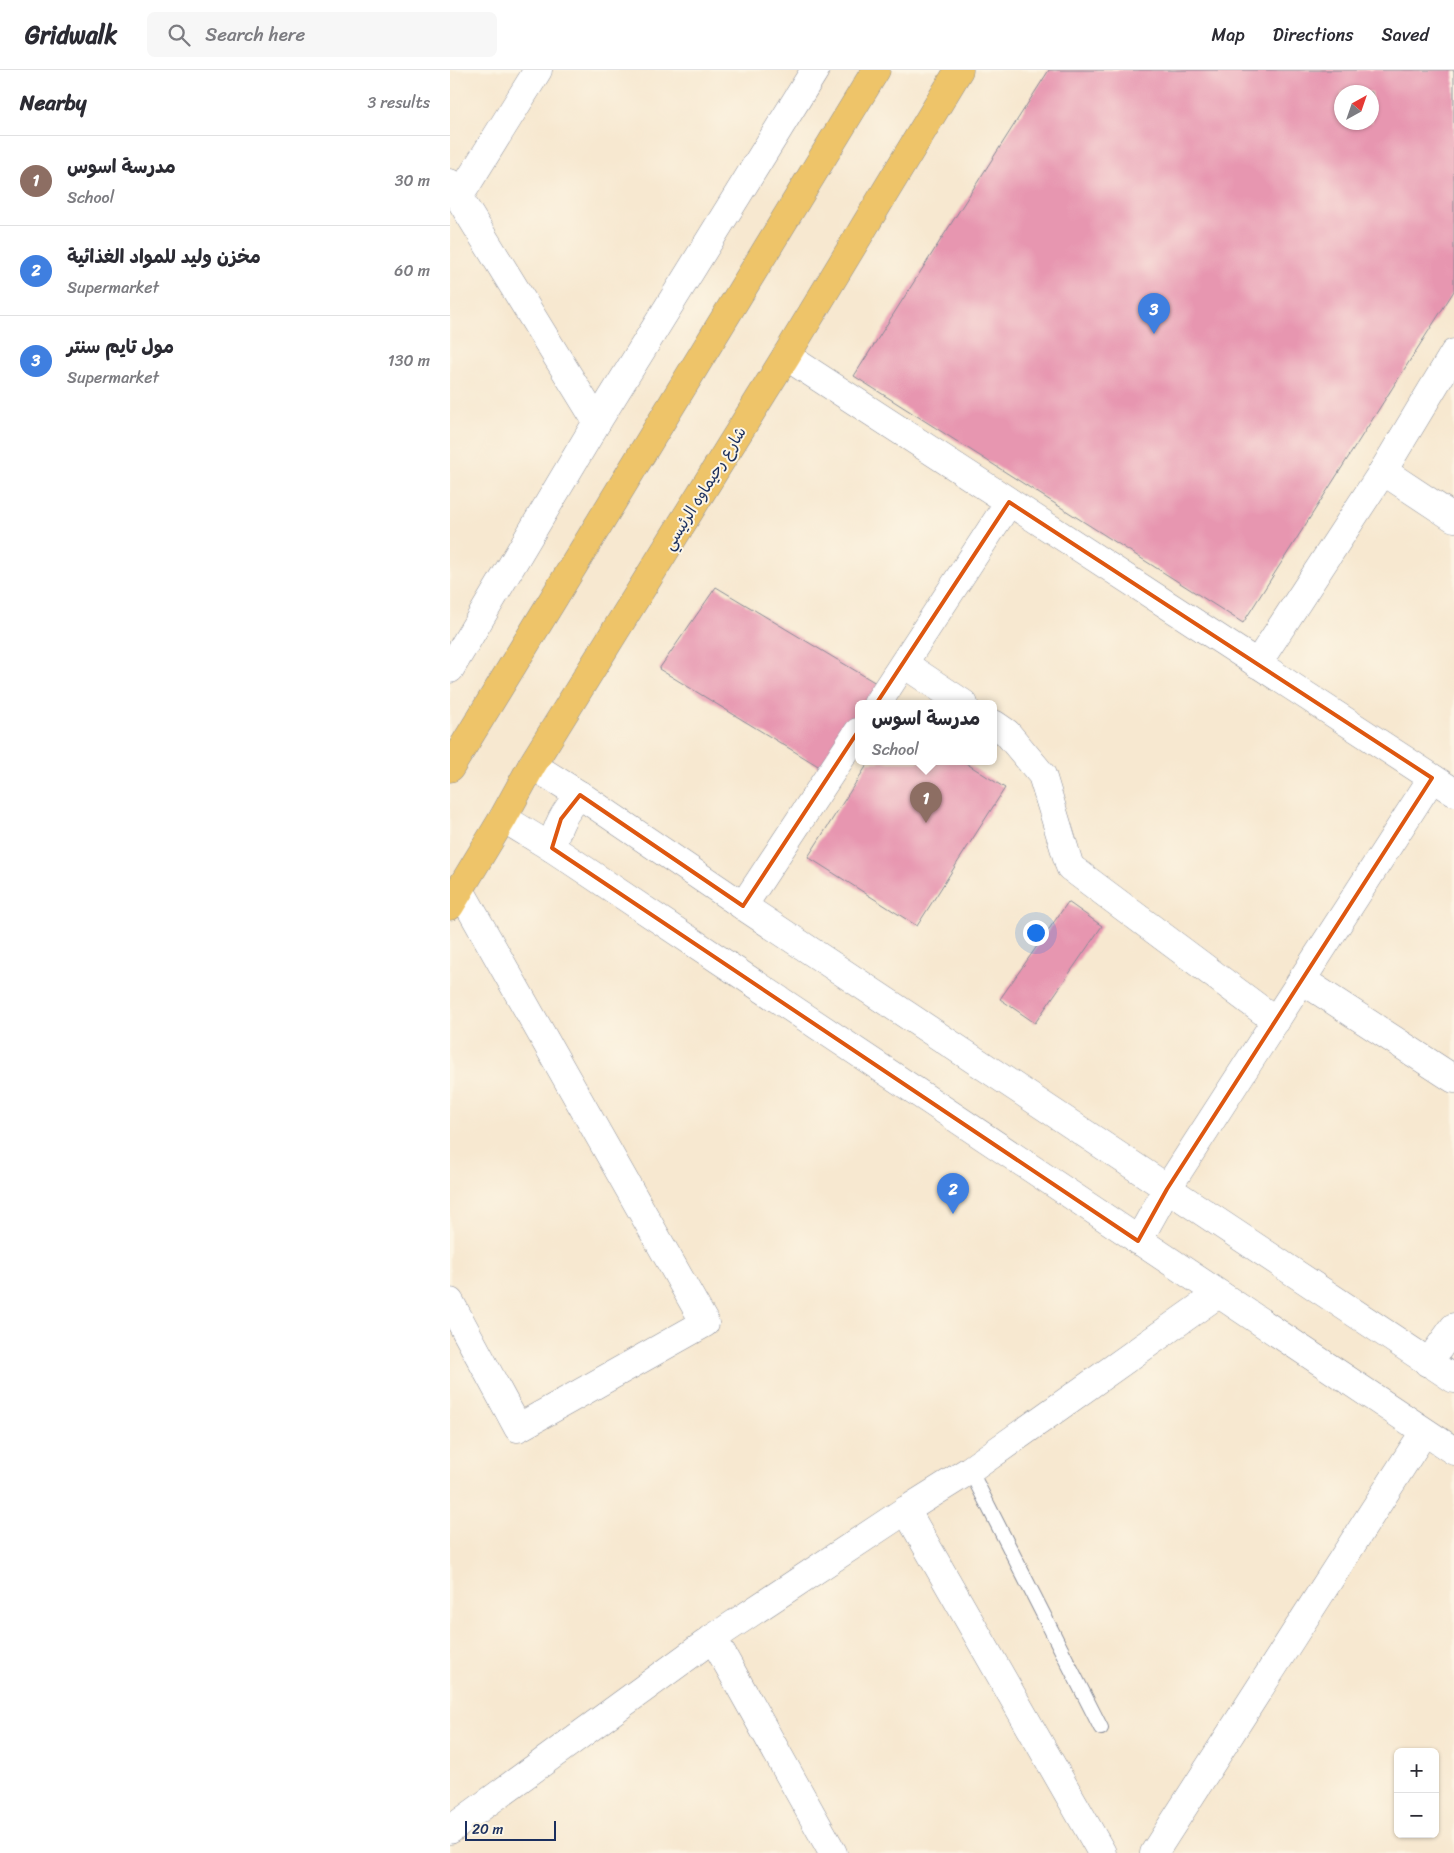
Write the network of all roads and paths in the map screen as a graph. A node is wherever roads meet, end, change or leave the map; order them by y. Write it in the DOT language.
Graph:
graph roads {
  1 [pos="538,70"];
  2 [pos="815,70"];
  3 [pos="876,70"];
  4 [pos="959,70"];
  5 [pos="454,190"];
  6 [pos="1454,354"];
  7 [pos="786,356"];
  8 [pos="597,422"];
  9 [pos="1383,471"];
  10 [pos="1009,502"];
  11 [pos="1454,518"];
  12 [pos="904,664"];
  13 [pos="1257,664"];
  14 [pos="450,669"];
  15 [pos="880,700"];
  16 [pos="958,700"];
  17 [pos="997,726"];
  18 [pos="855,737"];
  19 [pos="532,765"];
  20 [pos="450,768"];
  21 [pos="1443,785"];
  22 [pos="580,795"];
  23 [pos="503,818"];
  24 [pos="552,848"];
  25 [pos="455,898"];
  26 [pos="743,906"];
  27 [pos="1302,980"];
  28 [pos="1276,1021"];
  29 [pos="1454,1079"];
  30 [pos="1167,1189"];
  31 [pos="1138,1240"];
  32 [pos="1218,1294"];
  33 [pos="450,1302"];
  34 [pos="1454,1326"];
  35 [pos="1428,1363"];
  36 [pos="1454,1379"];
  37 [pos="1424,1432"];
  38 [pos="1454,1451"];
  39 [pos="970,1470"];
  40 [pos="906,1510"];
  41 [pos="713,1638"];
  42 [pos="1101,1728"];
  43 [pos="450,1830"];
  44 [pos="833,1853"];
  45 [pos="1102,1853"];
  46 [pos="1154,1853"];
  1 -- 5 [label="street"];
  2 -- 8 [label="street"];
  3 -- 20 [label="main road"];
  4 -- 7 [label="main road, شارع رحيماوه الرئيسي"];
  5 -- 8 [label="street"];
  6 -- 9 [label="street"];
  7 -- 10 [label="street"];
  7 -- 19 [label="main road, شارع رحيماوه الرئيسي"];
  8 -- 14 [label="street"];
  9 -- 11 [label="street"];
  9 -- 13 [label="street"];
  10 -- 12 [label="street"];
  10 -- 13 [label="street"];
  12 -- 15 [label="street"];
  12 -- 16 [label="street"];
  13 -- 21 [label="street"];
  17 -- 28 [label="street"];
  18 -- 26 [label="street"];
  19 -- 22 [label="street"];
  19 -- 23 [label="main road, شارع رحيماوه الرئيسي"];
  21 -- 27 [label="street"];
  22 -- 24 [label="street"];
  22 -- 26 [label="street"];
  23 -- 24 [label="street"];
  23 -- 25 [label="main road, شارع رحيماوه الرئيسي"];
  24 -- 31 [label="street"];
  25 -- 33 [label="street"];
  26 -- 30 [label="street"];
  27 -- 28 [label="street"];
  27 -- 29 [label="street"];
  28 -- 30 [label="street"];
  30 -- 31 [label="street"];
  30 -- 35 [label="street"];
  31 -- 32 [label="street"];
  32 -- 37 [label="street"];
  32 -- 39 [label="street"];
  34 -- 35 [label="street"];
  35 -- 36 [label="street"];
  37 -- 38 [label="street"];
  37 -- 46 [label="street"];
  39 -- 40 [label="street"];
  39 -- 42 [label="lane"];
  40 -- 41 [label="street"];
  40 -- 45 [label="street"];
  41 -- 43 [label="street"];
  41 -- 44 [label="street"];
}
